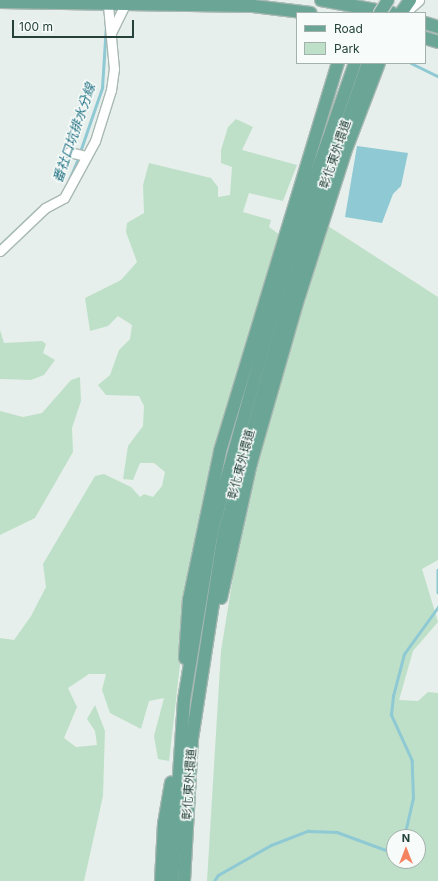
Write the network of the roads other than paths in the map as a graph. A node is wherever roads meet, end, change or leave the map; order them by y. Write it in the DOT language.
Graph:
graph roads {
  1 [pos="321,0"];
  2 [pos="388,0"];
  3 [pos="402,0"];
  4 [pos="410,0"];
  5 [pos="418,0"];
  6 [pos="0,2"];
  7 [pos="110,2"];
  8 [pos="126,2"];
  9 [pos="363,5"];
  10 [pos="303,12"];
  11 [pos="381,12"];
  12 [pos="389,12"];
  13 [pos="394,12"];
  14 [pos="403,12"];
  15 [pos="403,12"];
  16 [pos="426,22"];
  17 [pos="438,27"];
  18 [pos="112,31"];
  19 [pos="426,38"];
  20 [pos="438,42"];
  21 [pos="338,64"];
  22 [pos="355,64"];
  23 [pos="368,64"];
  24 [pos="379,64"];
  25 [pos="69,152"];
  26 [pos="87,156"];
  27 [pos="0,251"];
  28 [pos="185,693"];
  29 [pos="198,696"];
  30 [pos="185,755"];
  31 [pos="161,881"];
  32 [pos="172,881"];
  33 [pos="184,881"];
  34 [pos="192,881"];
  1 -- 9 [label="main road"];
  2 -- 11 [label="main road, bridge"];
  3 -- 13 [label="main road"];
  4 -- 14 [label="main road"];
  5 -- 15 [label="street"];
  6 -- 7 [label="main road"];
  7 -- 8 [label="main road"];
  7 -- 18 [label="street"];
  8 -- 10 [label="main road"];
  8 -- 18 [label="street"];
  9 -- 12 [label="main road"];
  16 -- 17 [label="main road"];
  18 -- 26 [label="street"];
  19 -- 20 [label="main road"];
  21 -- 28 [label="main road"];
  22 -- 28 [label="main road, 彰化東外環道"];
  23 -- 29 [label="main road, 彰化東外環道"];
  24 -- 29 [label="main road"];
  25 -- 26 [label="street"];
  26 -- 27 [label="street"];
  28 -- 30 [label="main road, 彰化東外環道"];
  29 -- 30 [label="main road, 彰化東外環道"];
  30 -- 31 [label="main road"];
  30 -- 32 [label="main road, 彰化東外環道"];
  30 -- 33 [label="main road, 彰化東外環道"];
  30 -- 34 [label="main road"];
}
